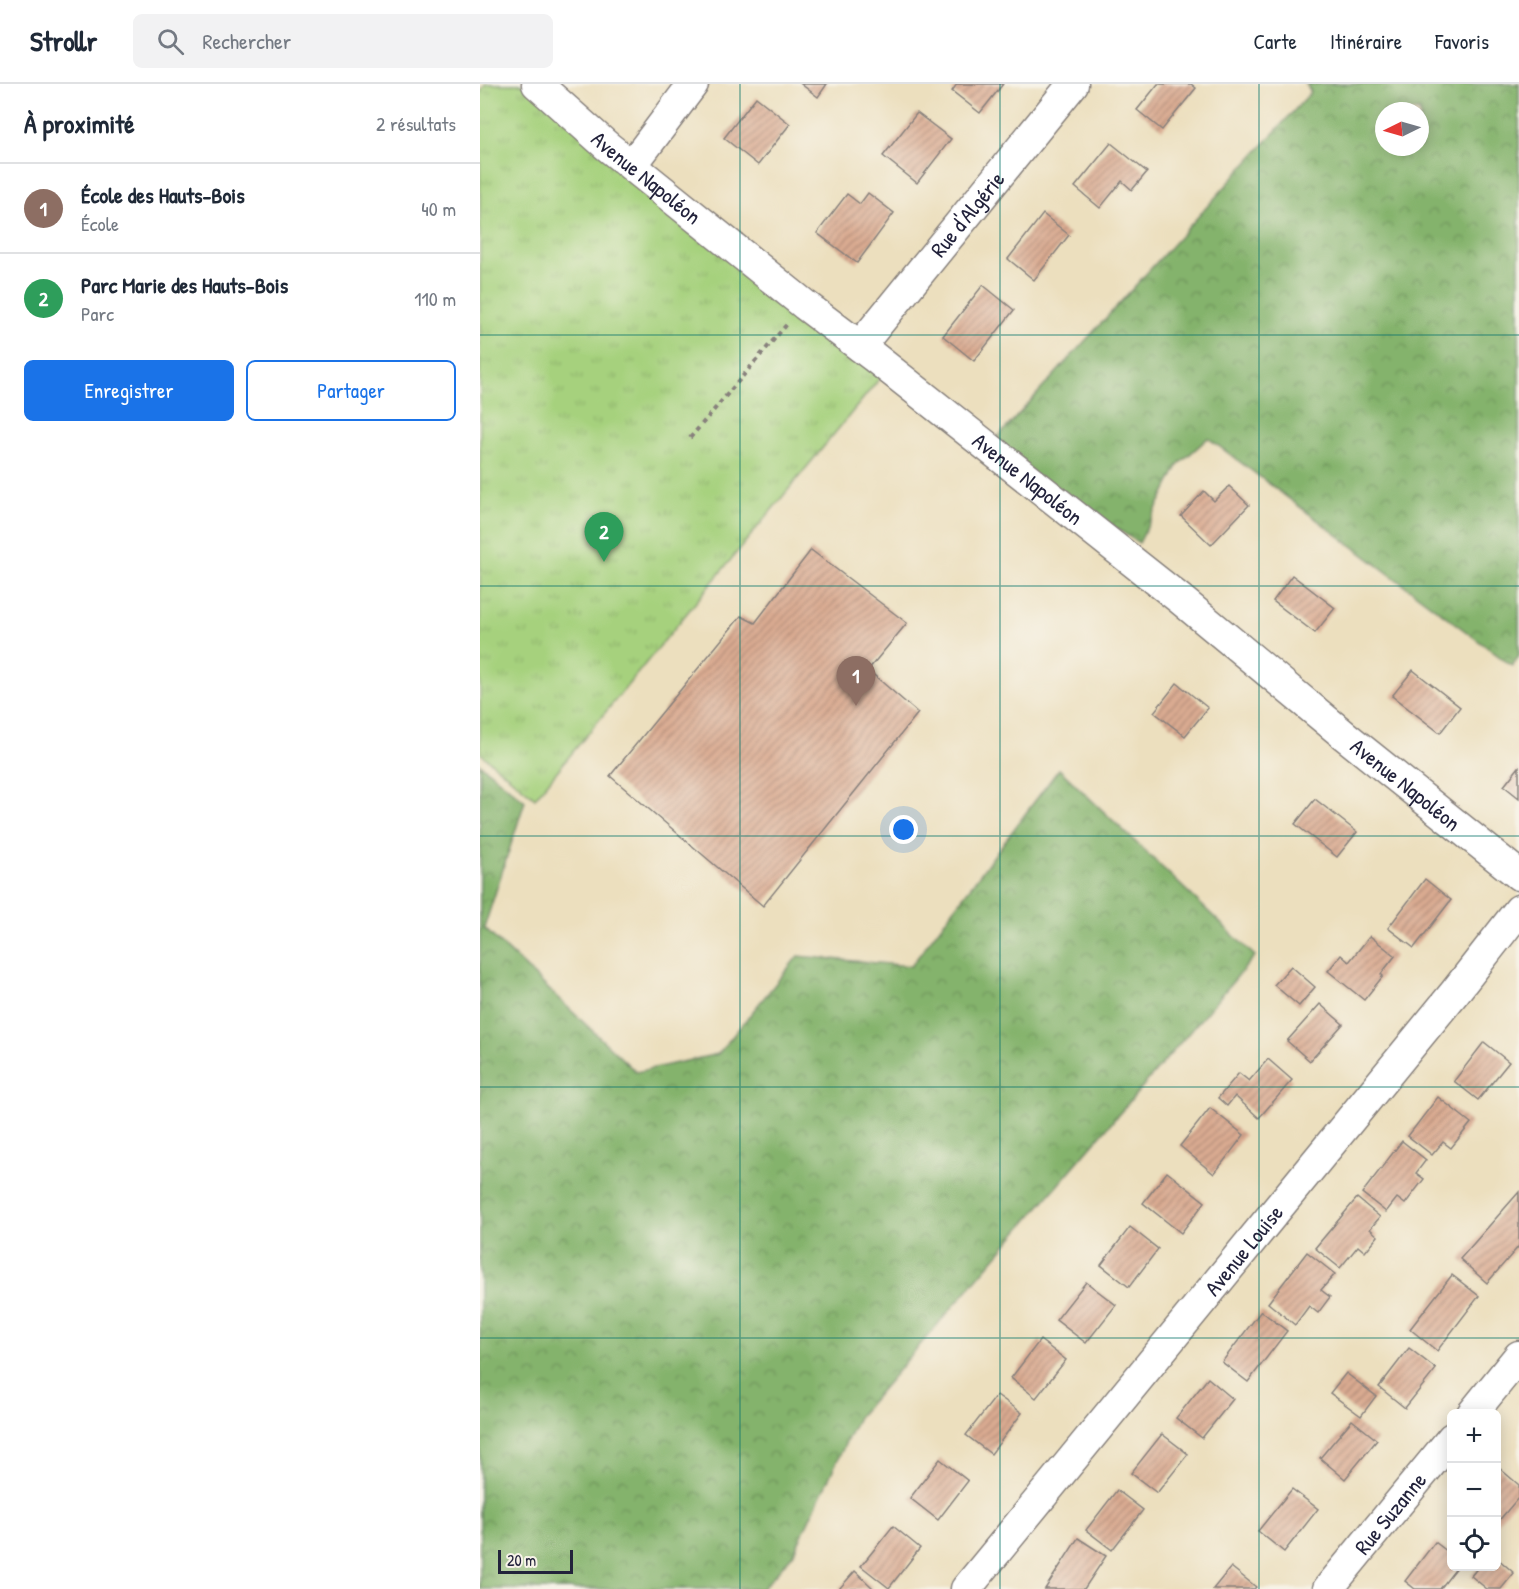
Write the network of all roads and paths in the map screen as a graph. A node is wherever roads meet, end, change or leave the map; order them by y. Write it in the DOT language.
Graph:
graph roads {
  1 [pos="537,84"];
  2 [pos="693,84"];
  3 [pos="1073,84"];
  4 [pos="632,165"];
  5 [pos="805,305"];
  6 [pos="860,346"];
  7 [pos="690,438"];
  8 [pos="1519,875"];
  9 [pos="1519,910"];
  10 [pos="1519,1356"];
  11 [pos="1475,1409"];
  12 [pos="1447,1444"];
  13 [pos="966,1589"];
  14 [pos="1328,1589"];
  1 -- 4 [label="street, Avenue Napoléon"];
  2 -- 4 [label="street"];
  3 -- 6 [label="street, Rue d'Algérie"];
  4 -- 5 [label="street, Avenue Napoléon"];
  5 -- 6 [label="street, Avenue Napoléon"];
  5 -- 7 [label="path"];
  6 -- 8 [label="street, Avenue Napoléon"];
  9 -- 13 [label="street, Avenue Louise"];
  10 -- 11 [label="street"];
  12 -- 14 [label="street, Rue Suzanne"];
}
